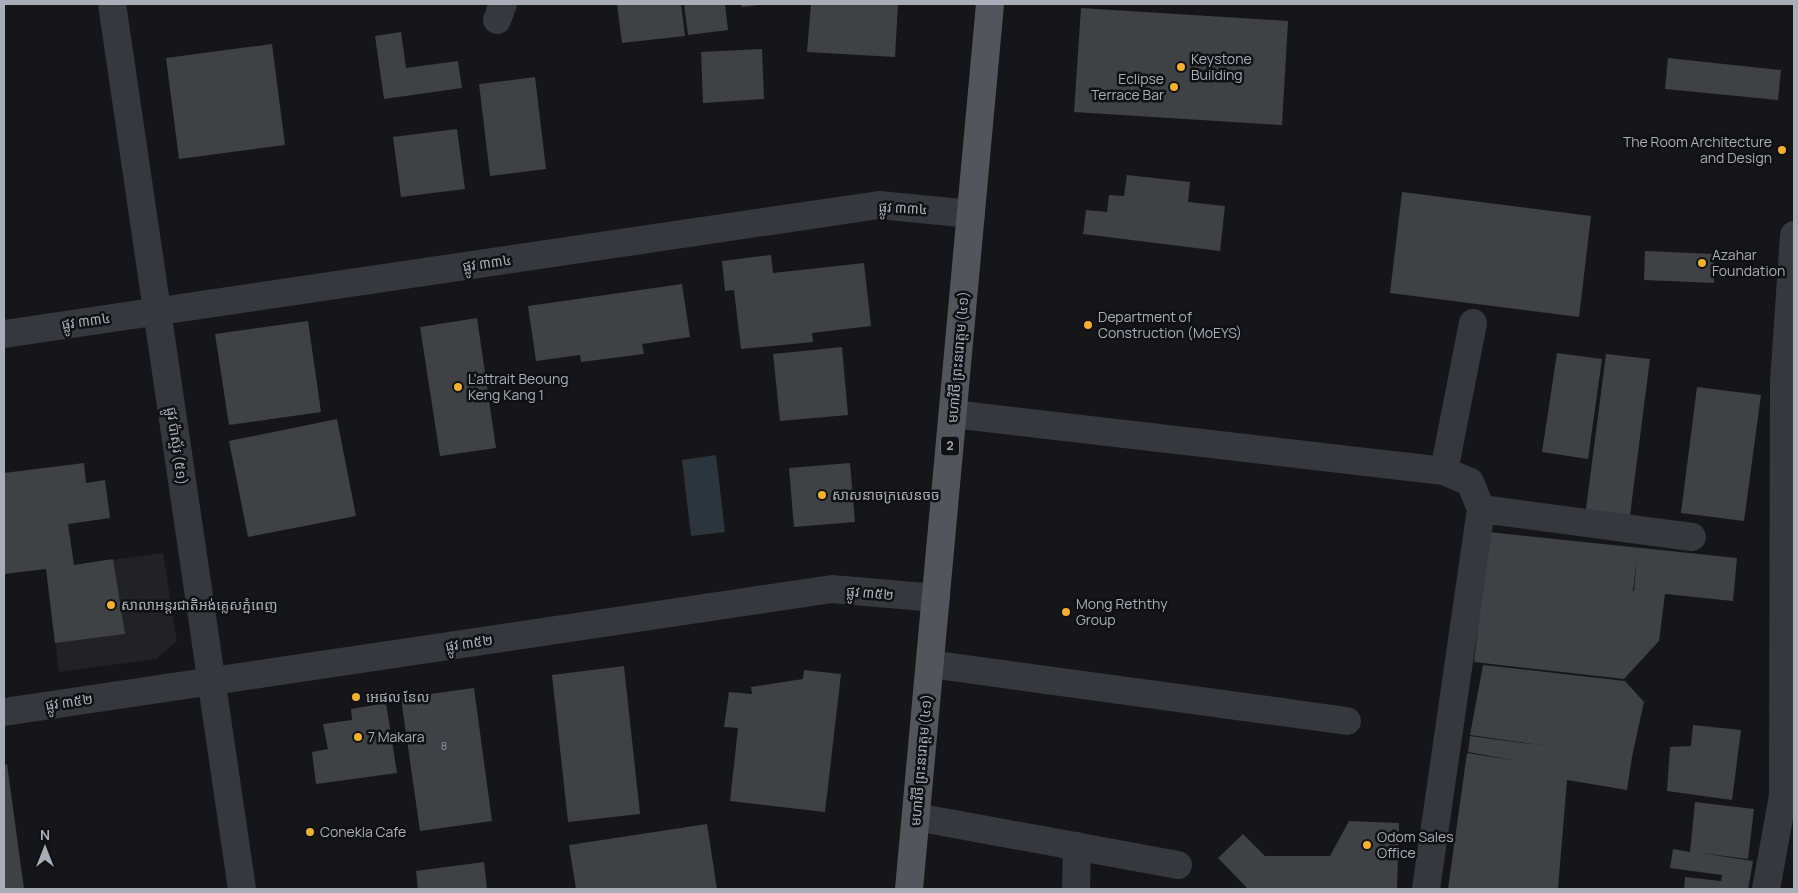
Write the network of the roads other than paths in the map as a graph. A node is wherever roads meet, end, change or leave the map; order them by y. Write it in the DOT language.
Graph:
graph roads {
  1 [pos="112,4"];
  2 [pos="990,4"];
  3 [pos="971,214"];
  4 [pos="1794,235"];
  5 [pos="157,311"];
  6 [pos="1473,323"];
  7 [pos="4,334"];
  8 [pos="952,414"];
  9 [pos="1444,471"];
  10 [pos="1481,510"];
  11 [pos="1692,537"];
  12 [pos="936,598"];
  13 [pos="1790,644"];
  14 [pos="930,664"];
  15 [pos="212,681"];
  16 [pos="4,712"];
  17 [pos="1347,721"];
  18 [pos="916,817"];
  19 [pos="1077,846"];
  20 [pos="1178,866"];
  21 [pos="242,889"];
  22 [pos="909,889"];
  23 [pos="1076,889"];
  24 [pos="1426,889"];
  25 [pos="1766,889"];
  1 -- 5 [label="street, ផ្លូវ ប៉ាស្ទ័រ (៥១)"];
  2 -- 3 [label="main road, មហាវិថី ព្រះនរោត្តម (៤១) / 2"];
  3 -- 5 [label="street, ផ្លូវ ៣៣៤"];
  3 -- 8 [label="main road, មហាវិថី ព្រះនរោត្តម (៤១) / 2"];
  4 -- 13 [label="street"];
  5 -- 7 [label="street, ផ្លូវ ៣៣៤"];
  5 -- 15 [label="street, ផ្លូវ ប៉ាស្ទ័រ (៥១)"];
  6 -- 9 [label="street"];
  8 -- 9 [label="street"];
  8 -- 12 [label="main road, មហាវិថី ព្រះនរោត្តម (៤១) / 2"];
  9 -- 10 [label="street"];
  10 -- 11 [label="street"];
  10 -- 24 [label="street"];
  12 -- 14 [label="main road, មហាវិថី ព្រះនរោត្តម (៤១) / 2"];
  12 -- 15 [label="street, ផ្លូវ ៣៥២"];
  13 -- 25 [label="street"];
  14 -- 17 [label="street"];
  14 -- 18 [label="main road, មហាវិថី ព្រះនរោត្តម (៤១) / 2"];
  15 -- 16 [label="street, ផ្លូវ ៣៥២"];
  15 -- 21 [label="street, ផ្លូវ ប៉ាស្ទ័រ (៥១)"];
  18 -- 19 [label="street"];
  18 -- 22 [label="main road, មហាវិថី ព្រះនរោត្តម (៤១) / 2"];
  19 -- 20 [label="street"];
  19 -- 23 [label="street"];
}
